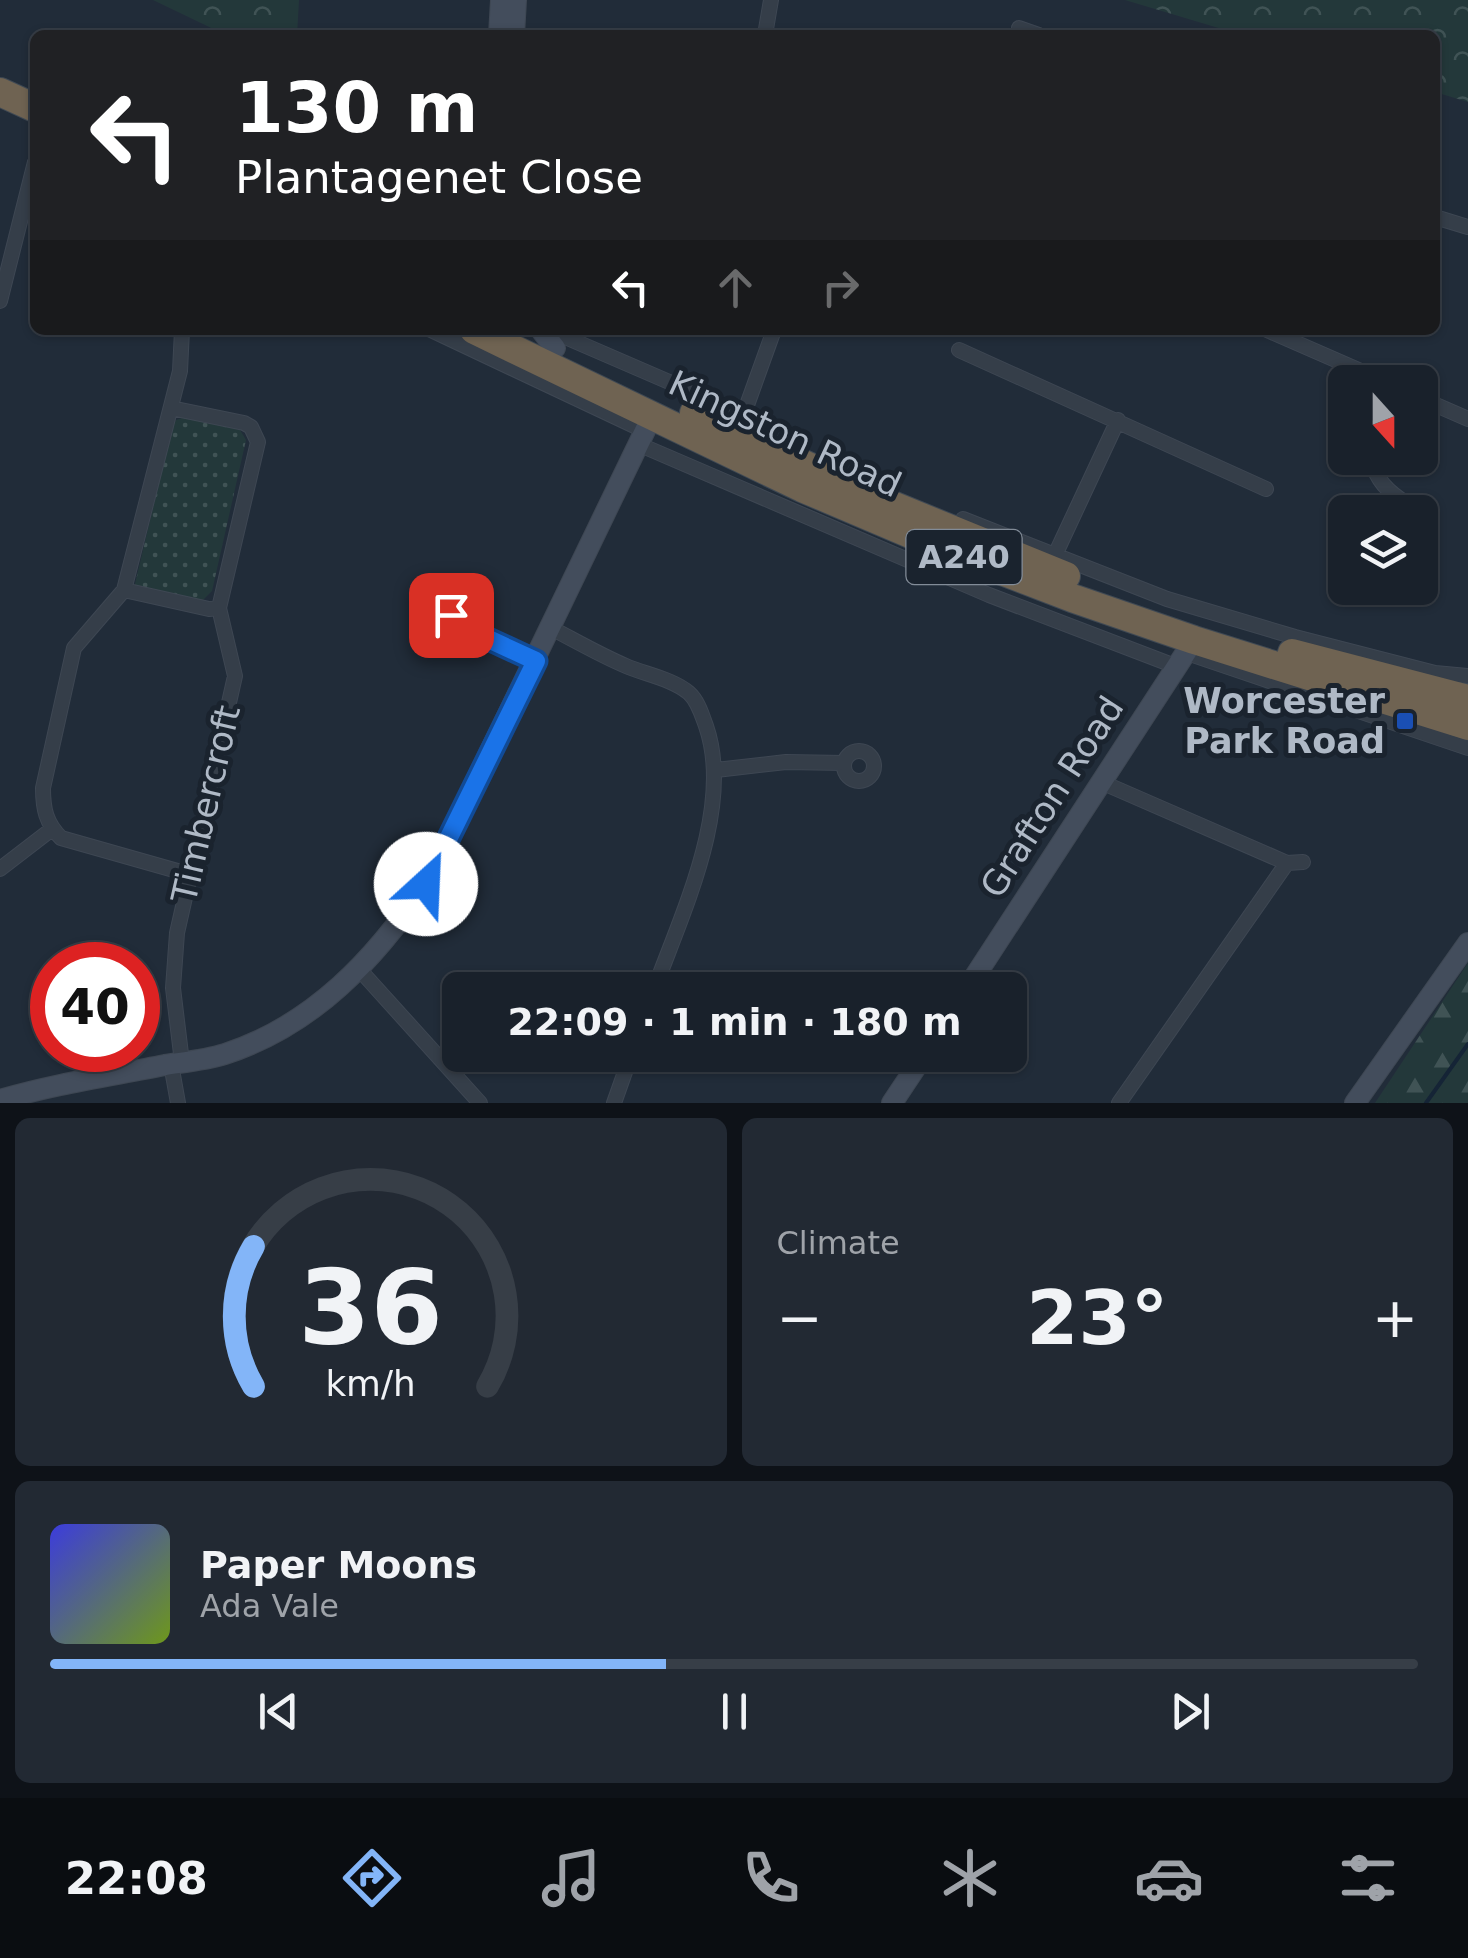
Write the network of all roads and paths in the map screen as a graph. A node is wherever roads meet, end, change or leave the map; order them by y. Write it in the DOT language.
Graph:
graph roads {
  1 [pos="501,0"];
  2 [pos="516,0"];
  3 [pos="771,0"];
  4 [pos="1019,28"];
  5 [pos="499,30"];
  6 [pos="514,30"];
  7 [pos="767,30"];
  8 [pos="1025,30"];
  9 [pos="0,72"];
  10 [pos="30,86"];
  11 [pos="0,92"];
  12 [pos="30,106"];
  13 [pos="30,182"];
  14 [pos="1440,220"];
  15 [pos="1468,228"];
  16 [pos="0,301"];
  17 [pos="182,335"];
  18 [pos="441,335"];
  19 [pos="486,335"];
  20 [pos="772,335"];
  21 [pos="1278,335"];
  22 [pos="548,336"];
  23 [pos="960,350"];
  24 [pos="1347,365"];
  25 [pos="1438,406"];
  26 [pos="171,408"];
  27 [pos="742,419"];
  28 [pos="1118,420"];
  29 [pos="1468,420"];
  30 [pos="645,430"];
  31 [pos="1375,475"];
  32 [pos="1266,489"];
  33 [pos="1394,495"];
  34 [pos="1055,556"];
  35 [pos="124,590"];
  36 [pos="219,608"];
  37 [pos="456,624"];
  38 [pos="551,628"];
  39 [pos="1184,653"];
  40 [pos="536,661"];
  41 [pos="1468,676"];
  42 [pos="1468,699"];
  43 [pos="1468,726"];
  44 [pos="1468,748"];
  45 [pos="844,763"];
  46 [pos="716,770"];
  47 [pos="1101,782"];
  48 [pos="52,829"];
  49 [pos="1287,862"];
  50 [pos="1303,862"];
  51 [pos="0,869"];
  52 [pos="188,874"];
  53 [pos="1468,943"];
  54 [pos="359,970"];
  55 [pos="660,972"];
  56 [pos="978,972"];
  57 [pos="176,1063"];
  58 [pos="625,1072"];
  59 [pos="913,1072"];
  60 [pos="0,1100"];
  61 [pos="178,1103"];
  62 [pos="480,1103"];
  63 [pos="614,1103"];
  64 [pos="892,1103"];
  65 [pos="1120,1103"];
  66 [pos="1355,1103"];
  1 -- 5 [label="street"];
  2 -- 6 [label="street"];
  3 -- 7 [label="street"];
  4 -- 8 [label="street"];
  9 -- 10 [label="highway"];
  11 -- 12 [label="highway"];
  13 -- 16 [label="street"];
  14 -- 15 [label="street"];
  17 -- 26 [label="street"];
  18 -- 30 [label="street"];
  19 -- 30 [label="highway, Kingston Road / A240"];
  20 -- 27 [label="street"];
  21 -- 24 [label="street"];
  22 -- 27 [label="street, Kingston Road"];
  22 -- 42 [label="highway, Kingston Road / A240"];
  23 -- 28 [label="street"];
  25 -- 29 [label="street"];
  26 -- 35 [label="street"];
  26 -- 36 [label="street, Timbercroft"];
  27 -- 34 [label="street, Kingston Road"];
  28 -- 32 [label="street"];
  28 -- 34 [label="street"];
  30 -- 38 [label="street"];
  30 -- 39 [label="highway, Kingston Road / A240"];
  31 -- 33 [label="street"];
  34 -- 41 [label="street, Kingston Road"];
  35 -- 36 [label="street"];
  35 -- 48 [label="street"];
  36 -- 52 [label="street, Timbercroft"];
  37 -- 40 [label="street"];
  38 -- 40 [label="street"];
  38 -- 46 [label="street"];
  39 -- 43 [label="highway, Kingston Road / A240"];
  39 -- 44 [label="street"];
  39 -- 47 [label="street, Grafton Road"];
  40 -- 54 [label="street"];
  45 -- 46 [label="street"];
  46 -- 55 [label="street"];
  47 -- 49 [label="street"];
  47 -- 56 [label="street, Grafton Road"];
  48 -- 51 [label="street"];
  48 -- 52 [label="street"];
  49 -- 50 [label="street"];
  49 -- 65 [label="street"];
  52 -- 57 [label="street, Timbercroft"];
  53 -- 66 [label="street"];
  54 -- 57 [label="street"];
  54 -- 62 [label="street"];
  57 -- 60 [label="street"];
  57 -- 61 [label="street, Timbercroft"];
  58 -- 63 [label="street"];
  59 -- 64 [label="street"];
}
